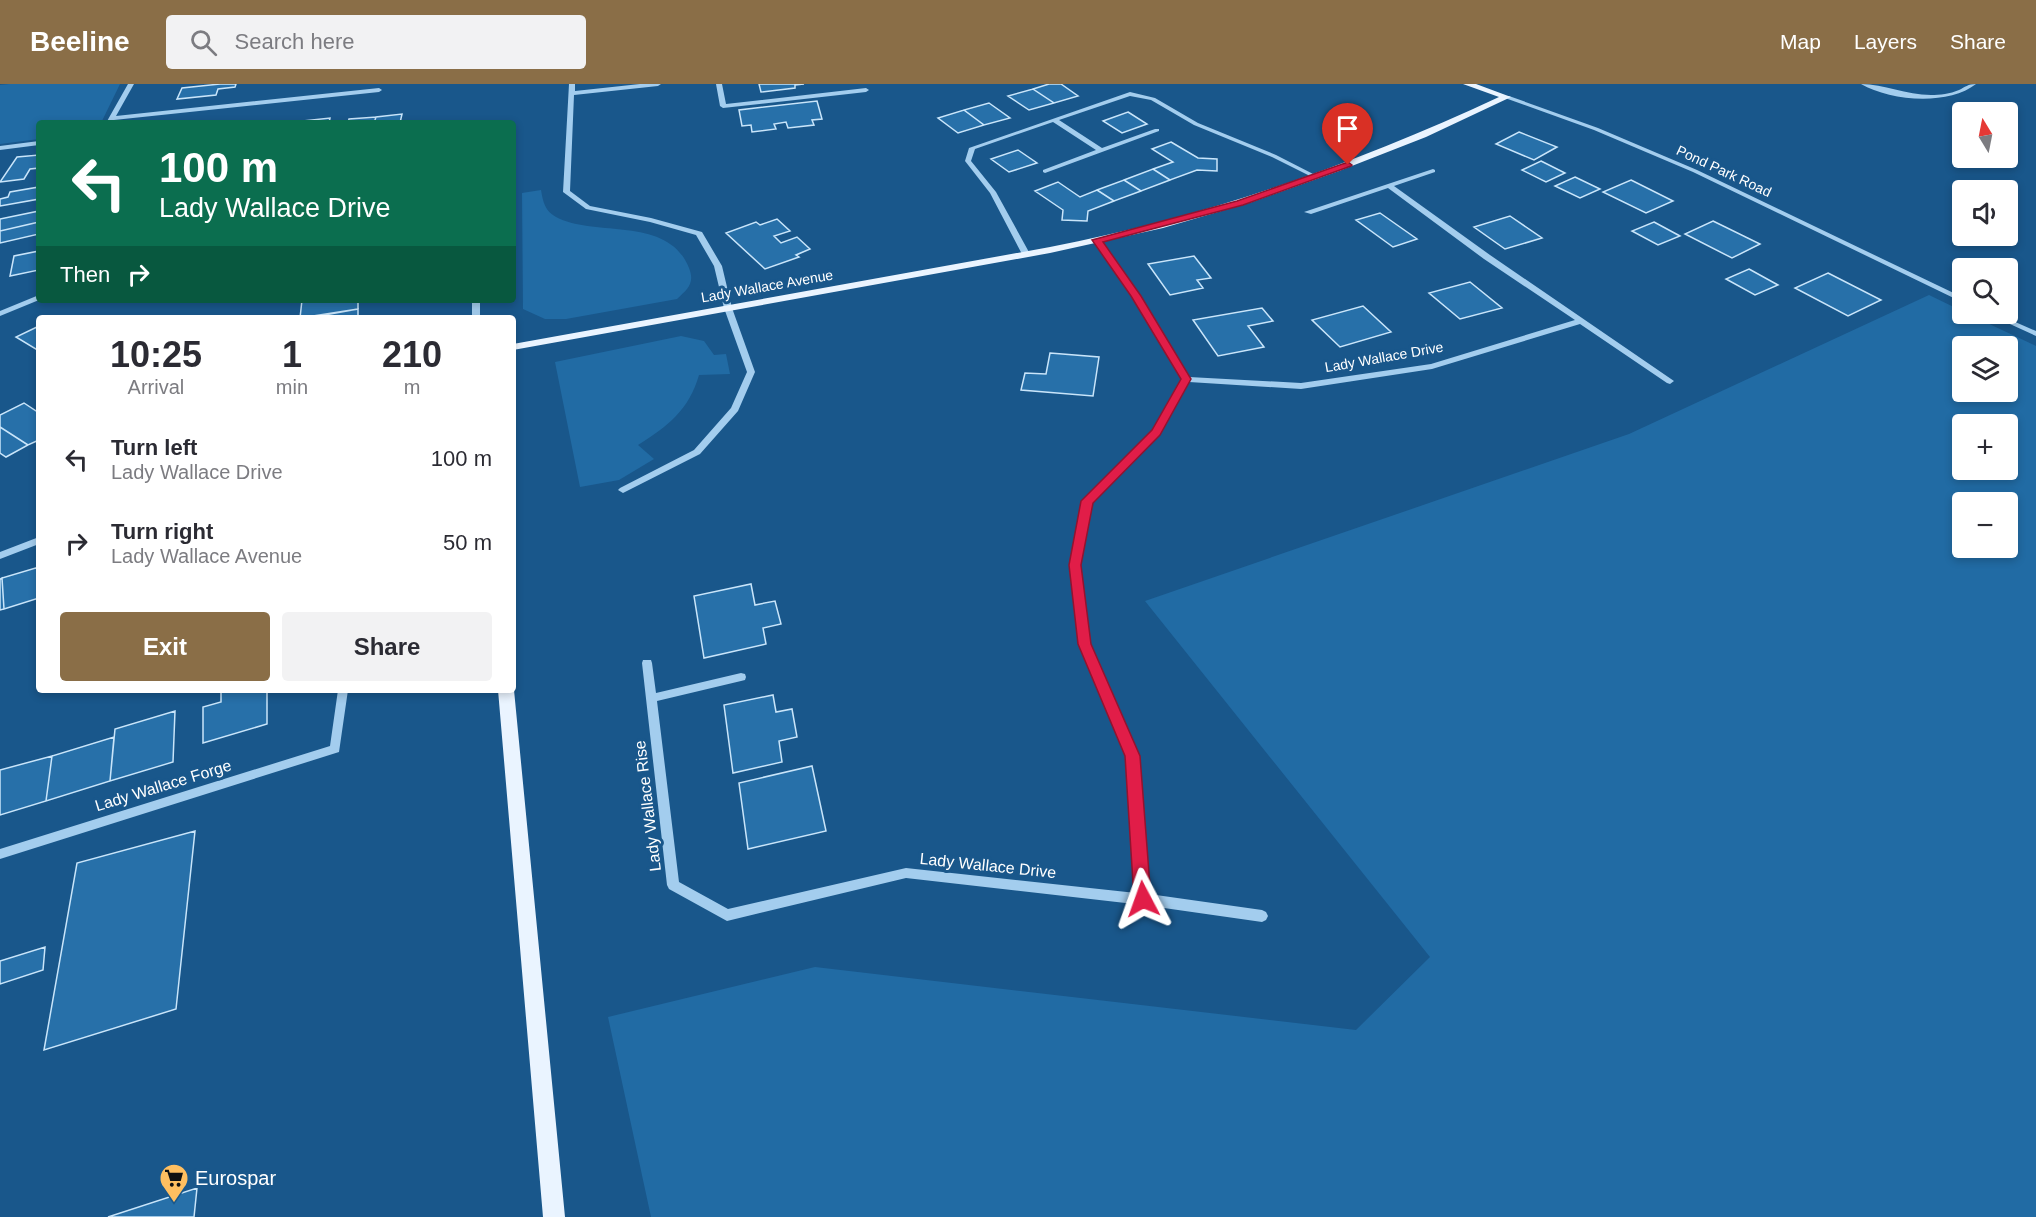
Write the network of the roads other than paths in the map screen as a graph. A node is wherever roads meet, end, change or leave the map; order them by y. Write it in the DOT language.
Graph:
graph roads {
  1 [pos="131,84"];
  2 [pos="658,84"];
  3 [pos="719,84"];
  4 [pos="1467,84"];
  5 [pos="1864,84"];
  6 [pos="1973,84"];
  7 [pos="572,88"];
  8 [pos="379,90"];
  9 [pos="866,90"];
  10 [pos="1508,97"];
  11 [pos="111,120"];
  12 [pos="119,120"];
  13 [pos="1054,120"];
  14 [pos="1157,130"];
  15 [pos="36,143"];
  16 [pos="0,148"];
  17 [pos="1101,150"];
  18 [pos="1045,171"];
  19 [pos="1433,171"];
  20 [pos="1317,177"];
  21 [pos="1390,186"];
  22 [pos="1308,212"];
  23 [pos="1097,240"];
  24 [pos="1026,254"];
  25 [pos="1952,295"];
  26 [pos="36,298"];
  27 [pos="728,308"];
  28 [pos="0,314"];
  29 [pos="1581,321"];
  30 [pos="2014,324"];
  31 [pos="2036,334"];
  32 [pos="516,346"];
  33 [pos="1186,379"];
  34 [pos="1670,381"];
  35 [pos="623,490"];
  36 [pos="36,541"];
  37 [pos="0,556"];
  38 [pos="647,663"];
  39 [pos="741,677"];
  40 [pos="343,693"];
  41 [pos="506,693"];
  42 [pos="651,698"];
  43 [pos="0,854"];
  44 [pos="1143,899"];
  45 [pos="727,915"];
  46 [pos="1262,916"];
  47 [pos="554,1217"];
  1 -- 11 [label="street"];
  2 -- 7 [label="street"];
  3 -- 9 [label="street"];
  4 -- 10 [label="main road, Pond Park Road"];
  5 -- 6 [label="street"];
  7 -- 27 [label="street"];
  8 -- 12 [label="street"];
  10 -- 20 [label="main road, Lady Wallace Avenue"];
  10 -- 25 [label="street, Pond Park Road"];
  13 -- 17 [label="street"];
  13 -- 20 [label="street"];
  13 -- 24 [label="street"];
  14 -- 17 [label="street"];
  15 -- 16 [label="street"];
  17 -- 18 [label="street"];
  19 -- 21 [label="street"];
  20 -- 23 [label="main road, Lady Wallace Avenue"];
  21 -- 22 [label="street"];
  21 -- 29 [label="street"];
  23 -- 24 [label="main road, Lady Wallace Avenue"];
  23 -- 33 [label="street"];
  24 -- 27 [label="main road, Lady Wallace Avenue"];
  26 -- 28 [label="street"];
  27 -- 32 [label="main road, Lady Wallace Avenue"];
  27 -- 35 [label="street"];
  29 -- 33 [label="street, Lady Wallace Drive"];
  29 -- 34 [label="street"];
  30 -- 31 [label="street"];
  33 -- 44 [label="street"];
  36 -- 37 [label="street"];
  38 -- 42 [label="street, Lady Wallace Rise"];
  39 -- 42 [label="street"];
  40 -- 43 [label="street, Lady Wallace Forge"];
  41 -- 47 [label="main road"];
  42 -- 45 [label="street, Lady Wallace Rise"];
  44 -- 45 [label="street, Lady Wallace Drive"];
  44 -- 46 [label="street, Lady Wallace Drive"];
}
